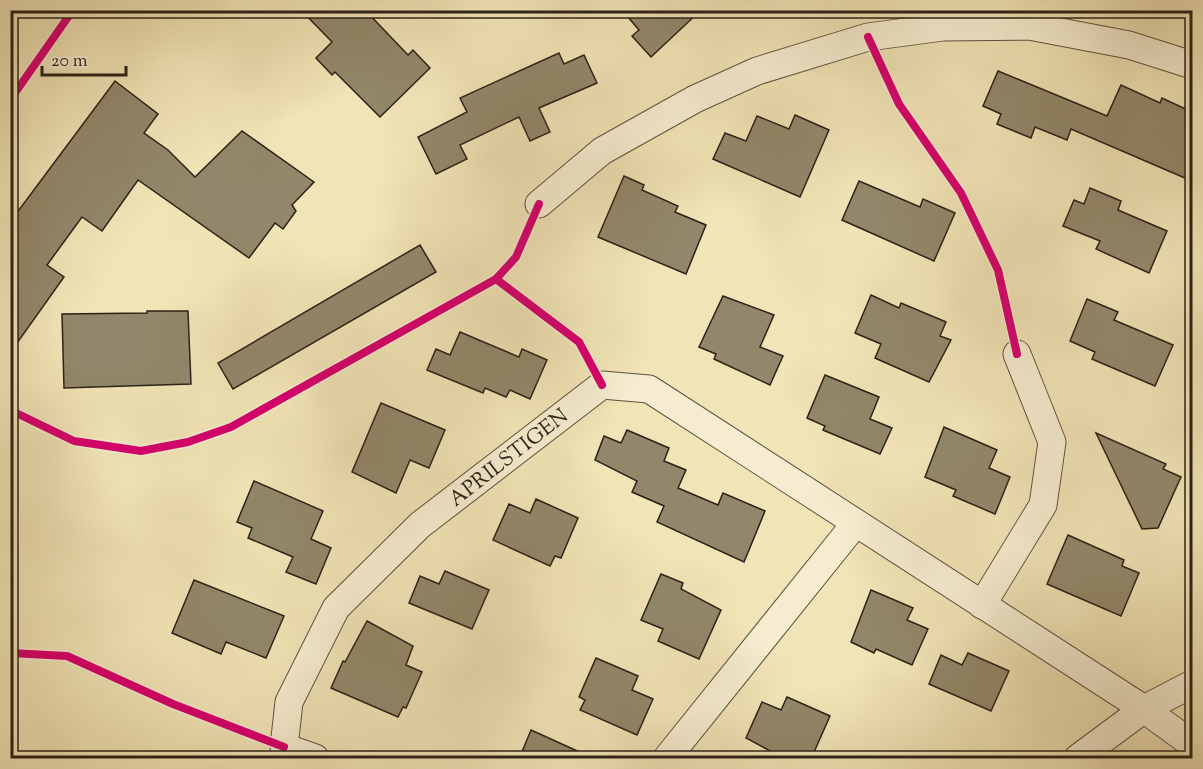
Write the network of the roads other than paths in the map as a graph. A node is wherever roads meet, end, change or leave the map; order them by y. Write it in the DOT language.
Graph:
graph roads {
  1 [pos="1192,65"];
  2 [pos="539,204"];
  3 [pos="1017,354"];
  4 [pos="855,524"];
  5 [pos="982,605"];
  6 [pos="1192,684"];
  7 [pos="1144,709"];
  8 [pos="1192,744"];
  9 [pos="315,759"];
  10 [pos="667,759"];
  11 [pos="1078,759"];
  1 -- 2 [label="street"];
  3 -- 5 [label="street"];
  4 -- 5 [label="street, APRILSTIGEN"];
  4 -- 9 [label="street, APRILSTIGEN"];
  4 -- 10 [label="street"];
  5 -- 7 [label="street, APRILSTIGEN"];
  6 -- 7 [label="street"];
  7 -- 8 [label="street, APRILSTIGEN"];
  7 -- 11 [label="street"];
}
